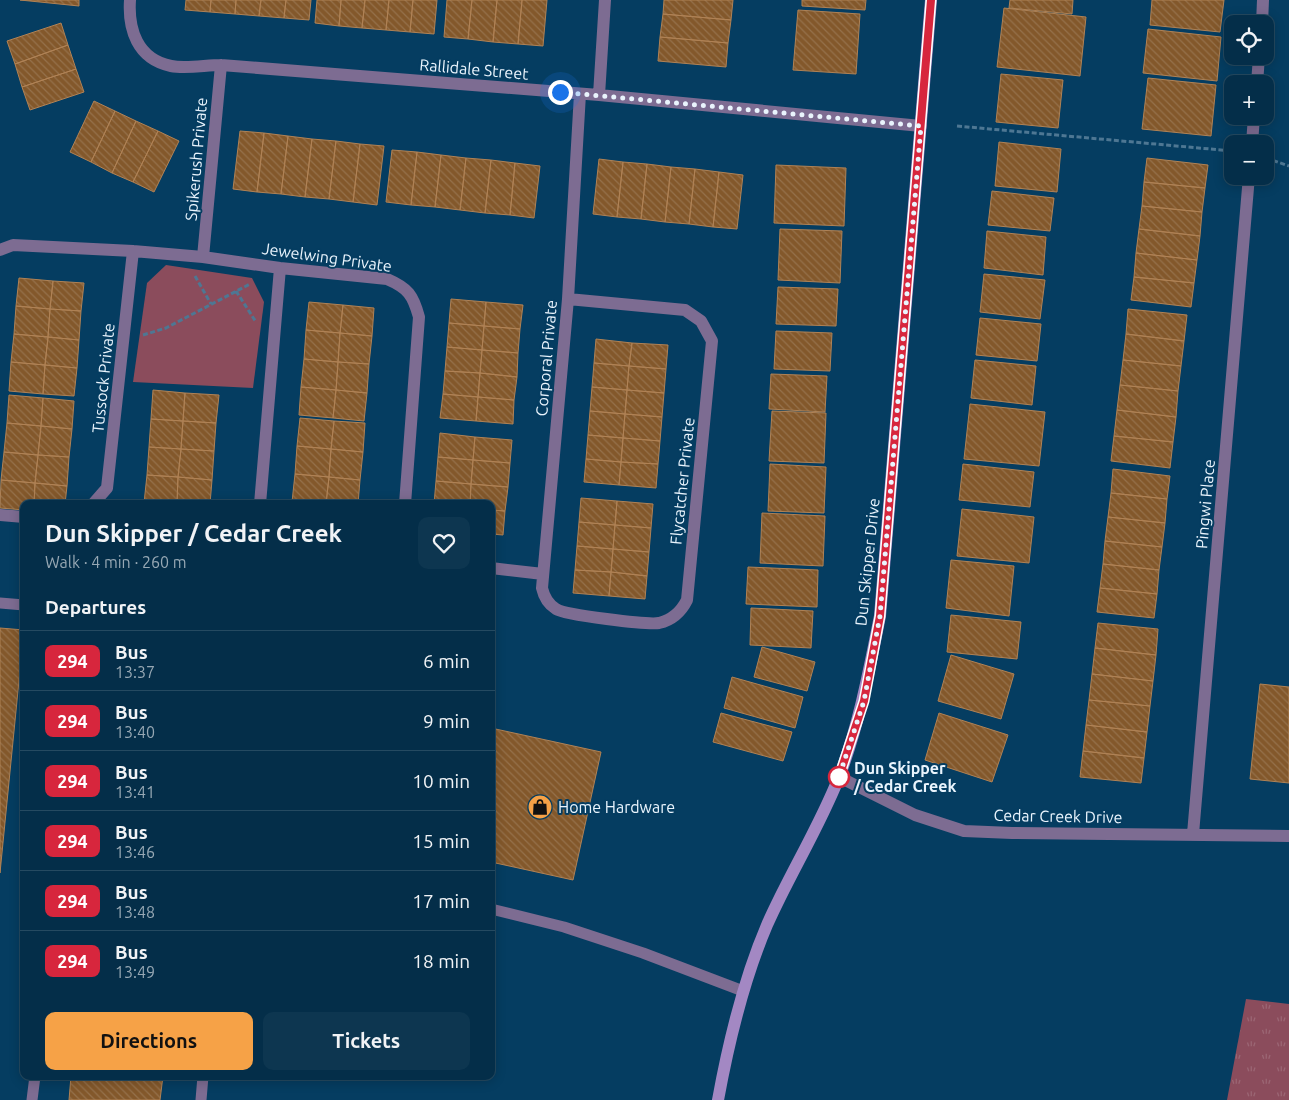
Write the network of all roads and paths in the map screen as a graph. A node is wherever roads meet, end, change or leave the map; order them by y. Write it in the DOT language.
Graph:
graph roads {
  1 [pos="130,0"];
  2 [pos="606,0"];
  3 [pos="931,0"];
  4 [pos="1263,0"];
  5 [pos="1262,15"];
  6 [pos="221,65"];
  7 [pos="580,94"];
  8 [pos="599,95"];
  9 [pos="921,126"];
  10 [pos="957,126"];
  11 [pos="1224,150"];
  12 [pos="1274,161"];
  13 [pos="1289,166"];
  14 [pos="1248,185"];
  15 [pos="0,250"];
  16 [pos="133,251"];
  17 [pos="184,255"];
  18 [pos="203,257"];
  19 [pos="280,268"];
  20 [pos="568,299"];
  21 [pos="211,304"];
  22 [pos="123,342"];
  23 [pos="96,500"];
  24 [pos="260,500"];
  25 [pos="405,500"];
  26 [pos="0,515"];
  27 [pos="20,517"];
  28 [pos="495,568"];
  29 [pos="543,574"];
  30 [pos="0,604"];
  31 [pos="20,605"];
  32 [pos="839,777"];
  33 [pos="1193,834"];
  34 [pos="1289,836"];
  35 [pos="495,910"];
  36 [pos="743,991"];
  37 [pos="34,1080"];
  38 [pos="203,1080"];
  39 [pos="32,1100"];
  40 [pos="201,1100"];
  41 [pos="718,1100"];
  1 -- 6 [label="street, Rallidale Street"];
  2 -- 8 [label="street"];
  3 -- 9 [label="street, Dun Skipper Drive"];
  4 -- 5 [label="street"];
  6 -- 7 [label="street, Rallidale Street"];
  6 -- 18 [label="street, Spikerush Private"];
  7 -- 8 [label="street, Rallidale Street"];
  7 -- 20 [label="street, Corporal Private"];
  8 -- 9 [label="street, Rallidale Street"];
  9 -- 32 [label="street, Dun Skipper Drive"];
  10 -- 11 [label="path"];
  12 -- 13 [label="path"];
  14 -- 33 [label="street, Pingwi Place"];
  15 -- 16 [label="street"];
  16 -- 17 [label="street"];
  16 -- 22 [label="street, Tussock Private"];
  17 -- 18 [label="street"];
  17 -- 21 [label="path"];
  18 -- 19 [label="street, Jewelwing Private"];
  19 -- 21 [label="path"];
  19 -- 24 [label="street"];
  19 -- 25 [label="street, Jewelwing Private"];
  20 -- 29 [label="street, Corporal Private"];
  20 -- 29 [label="street, Flycatcher Private"];
  21 -- 22 [label="path"];
  22 -- 23 [label="street, Tussock Private"];
  26 -- 27 [label="street"];
  28 -- 29 [label="street"];
  30 -- 31 [label="lane"];
  32 -- 33 [label="street, Cedar Creek Drive"];
  32 -- 36 [label="street, Dun Skipper Drive"];
  33 -- 34 [label="street, Cedar Creek Drive"];
  35 -- 36 [label="lane"];
  36 -- 41 [label="street, Dun Skipper Drive"];
  37 -- 39 [label="lane"];
  38 -- 40 [label="lane"];
}
